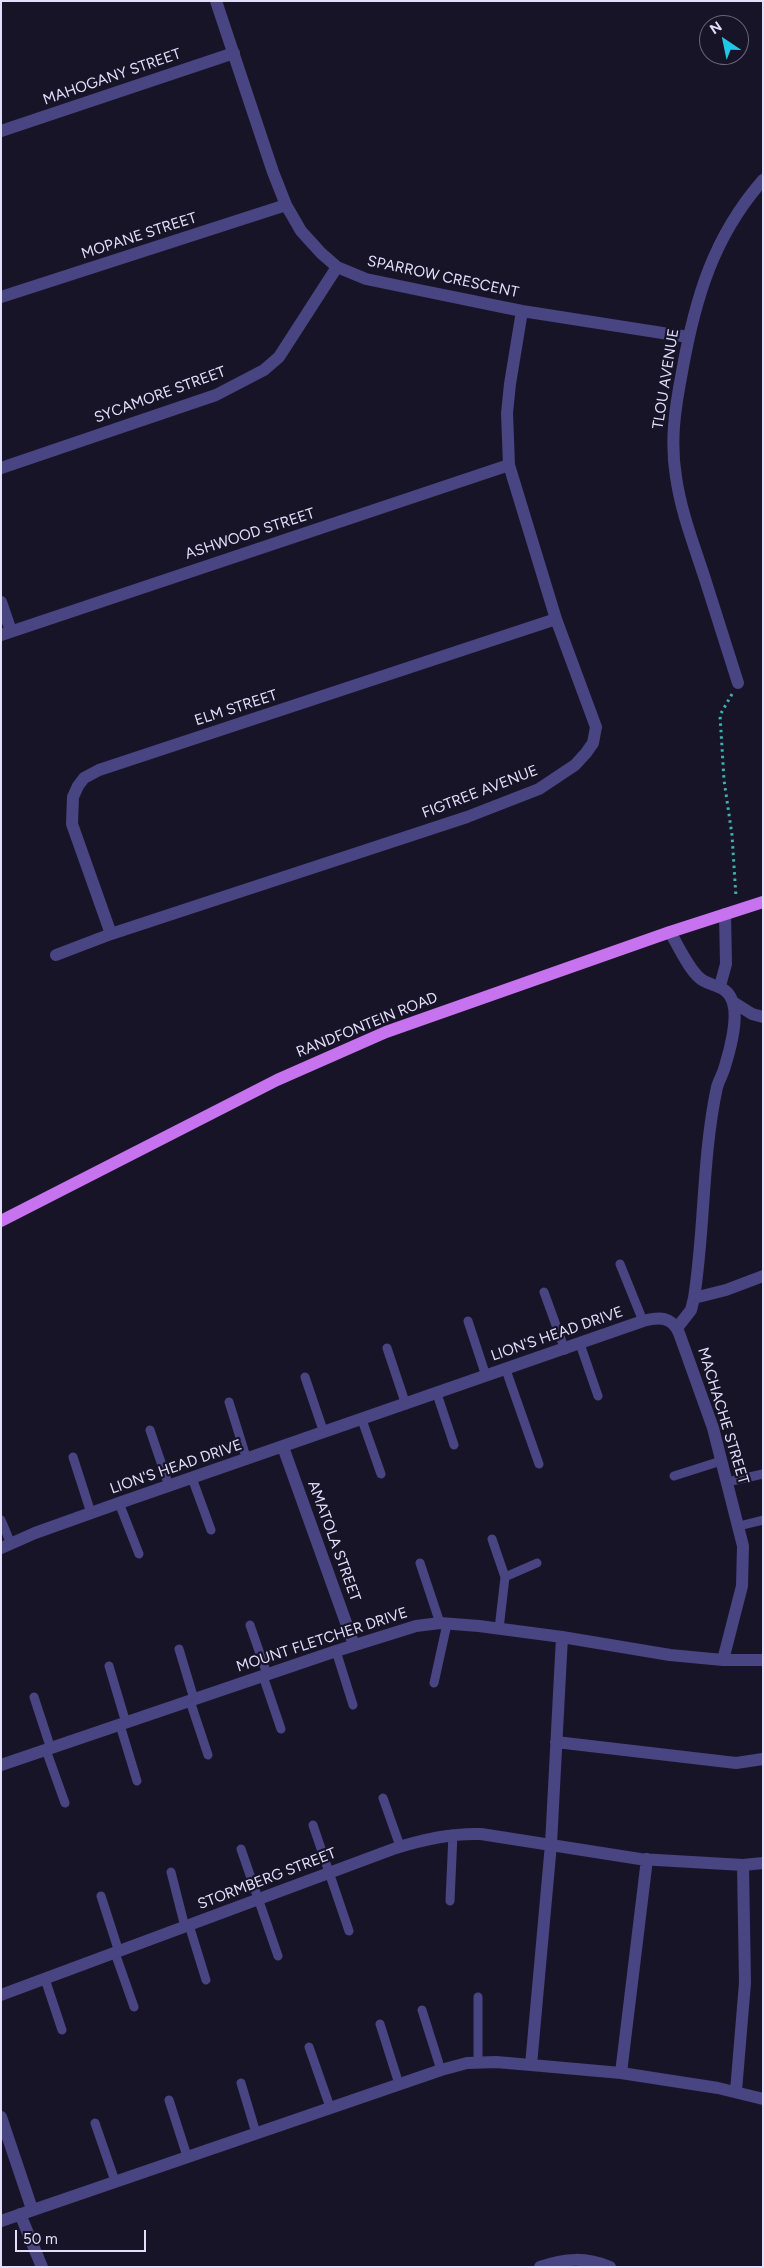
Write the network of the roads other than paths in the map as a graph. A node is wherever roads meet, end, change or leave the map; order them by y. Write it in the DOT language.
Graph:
graph roads {
  1 [pos="216,1"];
  2 [pos="234,53"];
  3 [pos="1,131"];
  4 [pos="763,180"];
  5 [pos="286,205"];
  6 [pos="337,267"];
  7 [pos="1,297"];
  8 [pos="522,311"];
  9 [pos="688,337"];
  10 [pos="509,465"];
  11 [pos="1,468"];
  12 [pos="1,602"];
  13 [pos="556,619"];
  14 [pos="6,633"];
  15 [pos="738,683"];
  16 [pos="763,902"];
  17 [pos="731,912"];
  18 [pos="670,932"];
  19 [pos="110,934"];
  20 [pos="56,955"];
  21 [pos="720,986"];
  22 [pos="733,1002"];
  23 [pos="763,1017"];
  24 [pos="1,1221"];
  25 [pos="620,1264"];
  26 [pos="763,1276"];
  27 [pos="544,1292"];
  28 [pos="694,1298"];
  29 [pos="468,1321"];
  30 [pos="643,1322"];
  31 [pos="677,1328"];
  32 [pos="580,1344"];
  33 [pos="387,1348"];
  34 [pos="565,1350"];
  35 [pos="506,1370"];
  36 [pos="486,1376"];
  37 [pos="305,1377"];
  38 [pos="438,1394"];
  39 [pos="598,1396"];
  40 [pos="229,1402"];
  41 [pos="406,1405"];
  42 [pos="362,1420"];
  43 [pos="150,1430"];
  44 [pos="324,1433"];
  45 [pos="454,1446"];
  46 [pos="284,1447"];
  47 [pos="73,1457"];
  48 [pos="247,1460"];
  49 [pos="721,1461"];
  50 [pos="539,1464"];
  51 [pos="380,1474"];
  52 [pos="763,1474"];
  53 [pos="674,1476"];
  54 [pos="192,1478"];
  55 [pos="727,1482"];
  56 [pos="169,1486"];
  57 [pos="119,1503"];
  58 [pos="91,1513"];
  59 [pos="1,1520"];
  60 [pos="763,1520"];
  61 [pos="739,1526"];
  62 [pos="212,1530"];
  63 [pos="492,1539"];
  64 [pos="6,1546"];
  65 [pos="139,1554"];
  66 [pos="420,1563"];
  67 [pos="538,1563"];
  68 [pos="505,1577"];
  69 [pos="443,1624"];
  70 [pos="250,1625"];
  71 [pos="499,1629"];
  72 [pos="562,1637"];
  73 [pos="354,1645"];
  74 [pos="179,1649"];
  75 [pos="336,1651"];
  76 [pos="723,1660"];
  77 [pos="763,1660"];
  78 [pos="108,1666"];
  79 [pos="265,1675"];
  80 [pos="434,1683"];
  81 [pos="34,1697"];
  82 [pos="192,1700"];
  83 [pos="353,1705"];
  84 [pos="123,1724"];
  85 [pos="282,1729"];
  86 [pos="556,1742"];
  87 [pos="48,1749"];
  88 [pos="208,1755"];
  89 [pos="763,1759"];
  90 [pos="1,1766"];
  91 [pos="137,1781"];
  92 [pos="383,1798"];
  93 [pos="65,1803"];
  94 [pos="313,1825"];
  95 [pos="453,1834"];
  96 [pos="551,1844"];
  97 [pos="400,1846"];
  98 [pos="241,1849"];
  99 [pos="647,1859"];
  100 [pos="763,1863"];
  101 [pos="744,1865"];
  102 [pos="171,1872"];
  103 [pos="328,1873"];
  104 [pos="101,1896"];
  105 [pos="259,1899"];
  106 [pos="450,1901"];
  107 [pos="188,1926"];
  108 [pos="349,1931"];
  109 [pos="117,1952"];
  110 [pos="278,1956"];
  111 [pos="45,1978"];
  112 [pos="206,1980"];
  113 [pos="1,1995"];
  114 [pos="478,1997"];
  115 [pos="134,2007"];
  116 [pos="422,2010"];
  117 [pos="380,2024"];
  118 [pos="62,2030"];
  119 [pos="309,2047"];
  120 [pos="478,2062"];
  121 [pos="531,2065"];
  122 [pos="441,2070"];
  123 [pos="621,2073"];
  124 [pos="241,2083"];
  125 [pos="400,2084"];
  126 [pos="736,2091"];
  127 [pos="763,2099"];
  128 [pos="169,2100"];
  129 [pos="330,2108"];
  130 [pos="1,2117"];
  131 [pos="95,2123"];
  132 [pos="256,2132"];
  133 [pos="186,2156"];
  134 [pos="115,2181"];
  135 [pos="32,2209"];
  136 [pos="20,2214"];
  137 [pos="1,2220"];
  138 [pos="42,2267"];
  139 [pos="540,2267"];
  140 [pos="610,2267"];
  1 -- 2 [label="street, SPARROW CRESCENT"];
  2 -- 3 [label="street, MAHOGANY STREET"];
  2 -- 5 [label="street, SPARROW CRESCENT"];
  4 -- 9 [label="street, TLOU AVENUE"];
  5 -- 6 [label="street, SPARROW CRESCENT"];
  5 -- 7 [label="street, MOPANE STREET"];
  6 -- 8 [label="street, SPARROW CRESCENT"];
  6 -- 11 [label="street, SYCAMORE STREET"];
  8 -- 9 [label="street, SPARROW CRESCENT"];
  8 -- 10 [label="street, FIGTREE AVENUE"];
  9 -- 15 [label="street, TLOU AVENUE"];
  10 -- 13 [label="street, FIGTREE AVENUE"];
  10 -- 14 [label="street, ASHWOOD STREET"];
  12 -- 14 [label="street"];
  13 -- 19 [label="street, FIGTREE AVENUE"];
  13 -- 19 [label="street, ELM STREET"];
  16 -- 17 [label="main road, RANDFONTEIN ROAD"];
  17 -- 18 [label="main road, RANDFONTEIN ROAD"];
  17 -- 21 [label="street"];
  18 -- 21 [label="street"];
  18 -- 24 [label="main road, RANDFONTEIN ROAD"];
  19 -- 20 [label="street, FIGTREE AVENUE"];
  21 -- 22 [label="street"];
  22 -- 23 [label="street"];
  22 -- 28 [label="street"];
  25 -- 30 [label="lane"];
  26 -- 28 [label="street"];
  27 -- 34 [label="lane"];
  28 -- 31 [label="street"];
  29 -- 36 [label="lane"];
  30 -- 31 [label="street, LION'S HEAD DRIVE"];
  30 -- 32 [label="street, LION'S HEAD DRIVE"];
  31 -- 49 [label="street, MACHACHE STREET"];
  32 -- 34 [label="street, LION'S HEAD DRIVE"];
  32 -- 39 [label="lane"];
  33 -- 41 [label="lane"];
  34 -- 35 [label="street, LION'S HEAD DRIVE"];
  35 -- 36 [label="street, LION'S HEAD DRIVE"];
  35 -- 50 [label="lane"];
  36 -- 38 [label="street, LION'S HEAD DRIVE"];
  37 -- 44 [label="lane"];
  38 -- 41 [label="street, LION'S HEAD DRIVE"];
  38 -- 45 [label="lane"];
  40 -- 48 [label="lane"];
  41 -- 42 [label="street, LION'S HEAD DRIVE"];
  42 -- 44 [label="street, LION'S HEAD DRIVE"];
  42 -- 51 [label="lane"];
  43 -- 56 [label="lane"];
  44 -- 46 [label="street, LION'S HEAD DRIVE"];
  46 -- 48 [label="street, LION'S HEAD DRIVE"];
  46 -- 73 [label="street, AMATOLA STREET"];
  47 -- 58 [label="lane"];
  48 -- 54 [label="street, LION'S HEAD DRIVE"];
  49 -- 53 [label="lane"];
  49 -- 55 [label="street, MACHACHE STREET"];
  52 -- 55 [label="lane"];
  54 -- 56 [label="street, LION'S HEAD DRIVE"];
  54 -- 62 [label="lane"];
  55 -- 61 [label="street, MACHACHE STREET"];
  56 -- 57 [label="street, LION'S HEAD DRIVE"];
  57 -- 58 [label="street, LION'S HEAD DRIVE"];
  57 -- 65 [label="lane"];
  58 -- 64 [label="street, LION'S HEAD DRIVE"];
  59 -- 64 [label="lane"];
  60 -- 61 [label="lane"];
  61 -- 76 [label="street, MACHACHE STREET"];
  63 -- 68 [label="lane"];
  66 -- 69 [label="lane"];
  67 -- 68 [label="lane"];
  68 -- 71 [label="lane"];
  69 -- 71 [label="street, MOUNT FLETCHER DRIVE"];
  69 -- 73 [label="street, MOUNT FLETCHER DRIVE"];
  69 -- 80 [label="lane"];
  70 -- 79 [label="lane"];
  71 -- 72 [label="street, MOUNT FLETCHER DRIVE"];
  72 -- 76 [label="street, MOUNT FLETCHER DRIVE"];
  72 -- 86 [label="street"];
  73 -- 75 [label="street, MOUNT FLETCHER DRIVE"];
  74 -- 82 [label="lane"];
  75 -- 79 [label="street, MOUNT FLETCHER DRIVE"];
  75 -- 83 [label="lane"];
  76 -- 77 [label="street, MOUNT FLETCHER DRIVE"];
  78 -- 84 [label="lane"];
  79 -- 82 [label="street, MOUNT FLETCHER DRIVE"];
  79 -- 85 [label="lane"];
  81 -- 87 [label="lane"];
  82 -- 84 [label="street, MOUNT FLETCHER DRIVE"];
  82 -- 88 [label="lane"];
  84 -- 87 [label="street, MOUNT FLETCHER DRIVE"];
  84 -- 91 [label="lane"];
  86 -- 89 [label="street"];
  86 -- 96 [label="street"];
  87 -- 90 [label="street, MOUNT FLETCHER DRIVE"];
  87 -- 93 [label="lane"];
  92 -- 97 [label="lane"];
  94 -- 103 [label="lane"];
  95 -- 96 [label="street, STORMBERG STREET"];
  95 -- 97 [label="street, STORMBERG STREET"];
  95 -- 106 [label="lane"];
  96 -- 99 [label="street, STORMBERG STREET"];
  96 -- 121 [label="street"];
  97 -- 103 [label="street, STORMBERG STREET"];
  98 -- 105 [label="lane"];
  99 -- 101 [label="street, STORMBERG STREET"];
  99 -- 123 [label="street"];
  100 -- 101 [label="street, STORMBERG STREET"];
  101 -- 126 [label="street"];
  102 -- 107 [label="lane"];
  103 -- 105 [label="street, STORMBERG STREET"];
  103 -- 108 [label="lane"];
  104 -- 109 [label="lane"];
  105 -- 107 [label="street, STORMBERG STREET"];
  105 -- 110 [label="lane"];
  107 -- 109 [label="street, STORMBERG STREET"];
  107 -- 112 [label="lane"];
  109 -- 111 [label="street, STORMBERG STREET"];
  109 -- 115 [label="lane"];
  111 -- 113 [label="street, STORMBERG STREET"];
  111 -- 118 [label="lane"];
  114 -- 120 [label="lane"];
  116 -- 122 [label="lane"];
  117 -- 125 [label="lane"];
  119 -- 129 [label="lane"];
  120 -- 121 [label="street"];
  120 -- 122 [label="street"];
  121 -- 123 [label="street"];
  122 -- 125 [label="street"];
  123 -- 126 [label="street"];
  124 -- 132 [label="lane"];
  125 -- 129 [label="street"];
  126 -- 127 [label="street"];
  128 -- 133 [label="lane"];
  129 -- 132 [label="street"];
  130 -- 135 [label="street"];
  131 -- 134 [label="lane"];
  132 -- 133 [label="street"];
  133 -- 134 [label="street"];
  134 -- 135 [label="street"];
  135 -- 136 [label="street"];
  136 -- 137 [label="street"];
  136 -- 138 [label="street"];
  139 -- 140 [label="street"];
}
